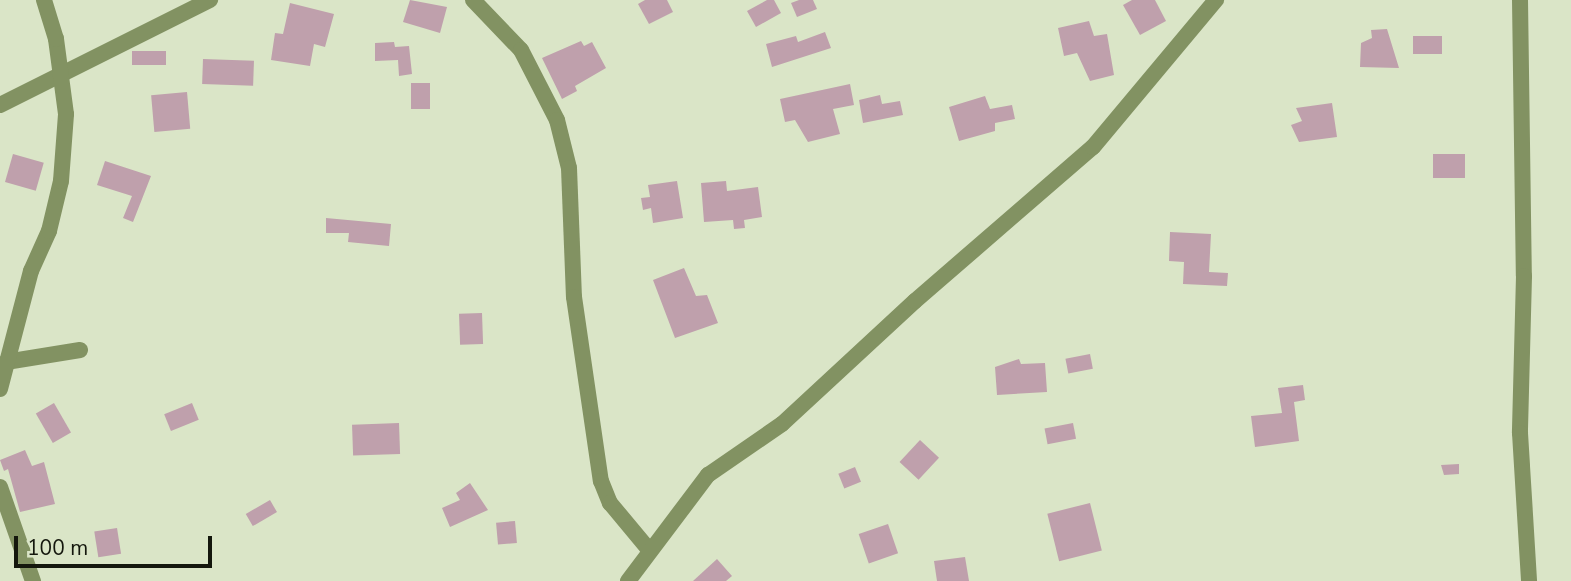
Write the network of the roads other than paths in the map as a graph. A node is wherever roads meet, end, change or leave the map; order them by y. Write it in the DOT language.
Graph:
graph roads {
  1 [pos="44,0"];
  2 [pos="473,0"];
  3 [pos="1216,0"];
  4 [pos="1520,0"];
  5 [pos="204,2"];
  6 [pos="62,75"];
  7 [pos="0,105"];
  8 [pos="80,350"];
  9 [pos="6,362"];
  10 [pos="0,389"];
  11 [pos="0,487"];
  12 [pos="650,551"];
  13 [pos="33,581"];
  14 [pos="628,581"];
  15 [pos="1529,581"];
  1 -- 6 [label="street"];
  2 -- 12 [label="street"];
  3 -- 12 [label="street"];
  4 -- 15 [label="street"];
  5 -- 6 [label="street"];
  6 -- 7 [label="street"];
  6 -- 9 [label="street"];
  8 -- 9 [label="street"];
  9 -- 10 [label="street"];
  11 -- 13 [label="street"];
  12 -- 14 [label="street"];
}
